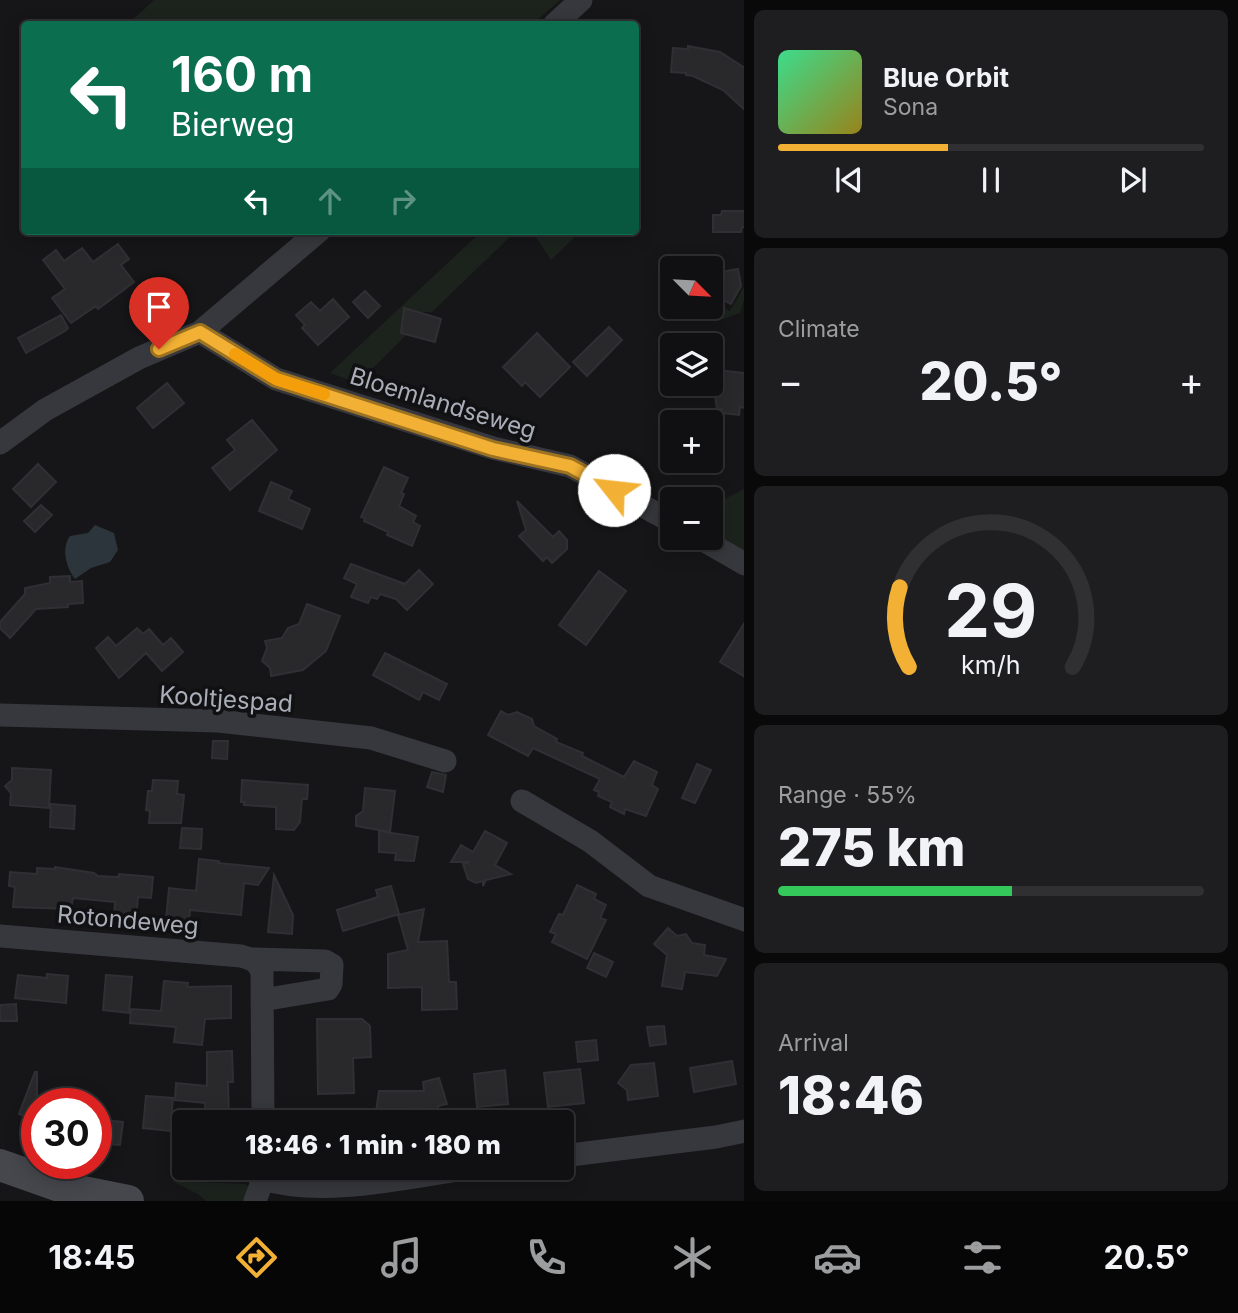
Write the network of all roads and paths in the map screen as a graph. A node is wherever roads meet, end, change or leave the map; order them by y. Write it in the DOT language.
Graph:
graph roads {
  1 [pos="581,0"];
  2 [pos="558,21"];
  3 [pos="314,235"];
  4 [pos="200,332"];
  5 [pos="0,443"];
  6 [pos="660,516"];
  7 [pos="720,550"];
  8 [pos="744,564"];
  9 [pos="0,715"];
  10 [pos="445,761"];
  11 [pos="522,801"];
  12 [pos="744,920"];
  13 [pos="0,936"];
  14 [pos="252,959"];
  15 [pos="262,1000"];
  16 [pos="262,1110"];
  17 [pos="744,1130"];
  18 [pos="574,1155"];
  19 [pos="0,1165"];
  20 [pos="261,1180"];
  21 [pos="275,1180"];
  22 [pos="385,1180"];
  23 [pos="128,1201"];
  24 [pos="255,1201"];
  1 -- 2 [label="street"];
  3 -- 4 [label="street"];
  4 -- 5 [label="street"];
  4 -- 6 [label="street, Bloemlandseweg"];
  7 -- 8 [label="street"];
  9 -- 10 [label="street, Kooltjespad"];
  11 -- 12 [label="street"];
  13 -- 14 [label="street, Rotondeweg"];
  14 -- 15 [label="street"];
  14 -- 15 [label="street, Rotondeweg"];
  15 -- 16 [label="street"];
  17 -- 18 [label="street"];
  19 -- 23 [label="main road"];
  20 -- 24 [label="street"];
  21 -- 22 [label="street"];
}
